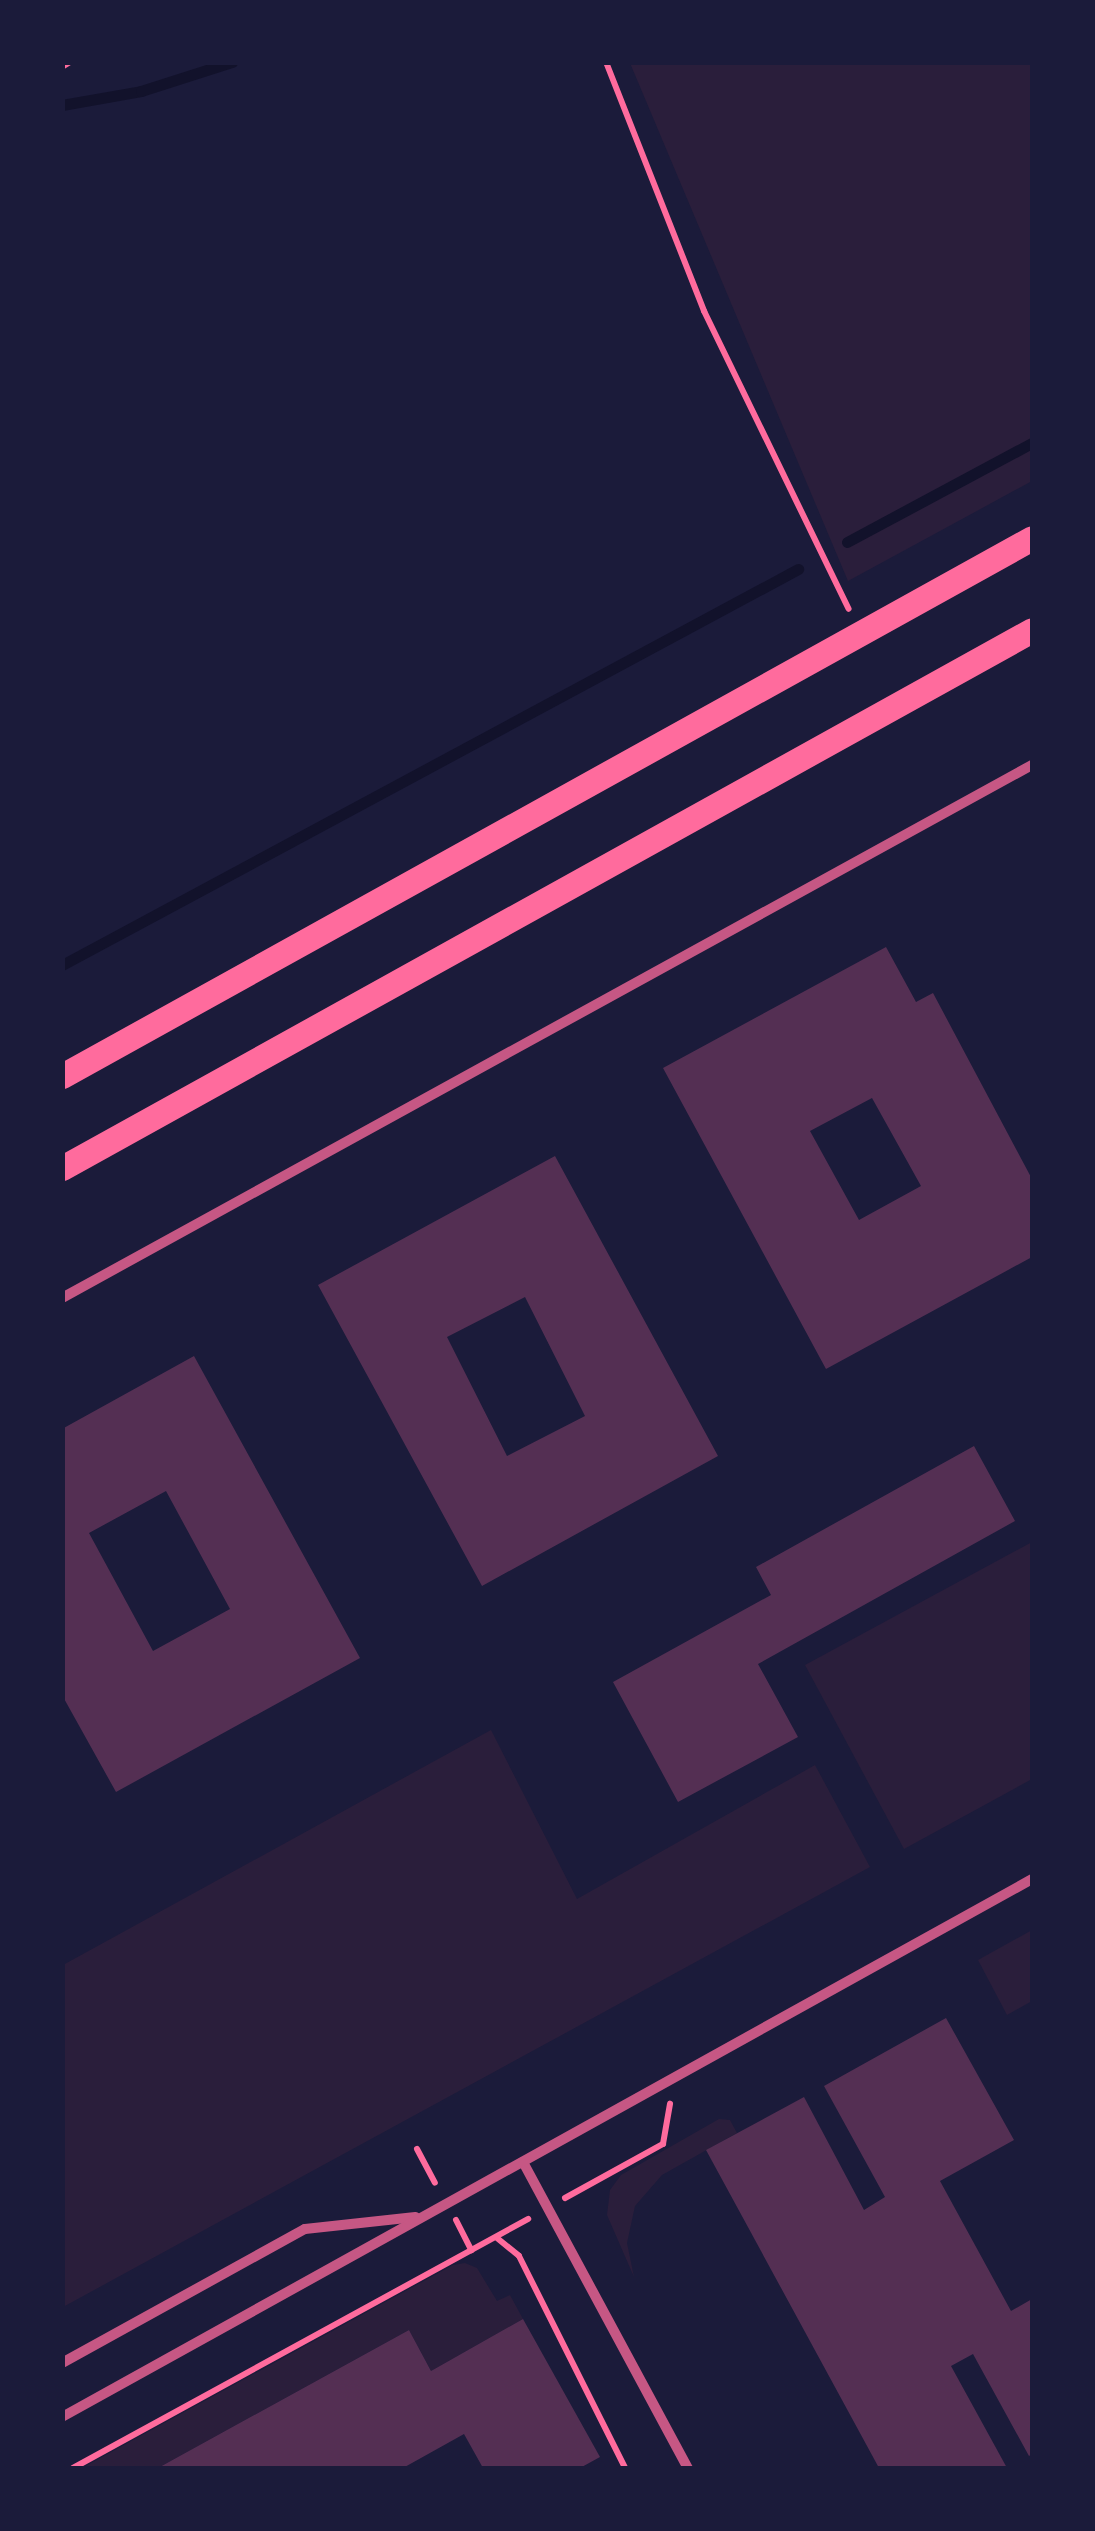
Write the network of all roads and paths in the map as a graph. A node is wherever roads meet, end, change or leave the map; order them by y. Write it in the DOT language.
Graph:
graph roads {
  1 [pos="70,62"];
  2 [pos="606,62"];
  3 [pos="62,67"];
  4 [pos="1032,538"];
  5 [pos="1032,630"];
  6 [pos="860,632"];
  7 [pos="1032,765"];
  8 [pos="62,1076"];
  9 [pos="62,1168"];
  10 [pos="62,1298"];
  11 [pos="1032,1879"];
  12 [pos="675,2078"];
  13 [pos="523,2162"];
  14 [pos="587,2186"];
  15 [pos="421,2216"];
  16 [pos="517,2225"];
  17 [pos="496,2237"];
  18 [pos="62,2363"];
  19 [pos="62,2416"];
  20 [pos="73,2468"];
  21 [pos="625,2468"];
  22 [pos="688,2468"];
  1 -- 3 [label="path"];
  2 -- 6 [label="path"];
  4 -- 6 [label="main road"];
  5 -- 9 [label="main road"];
  6 -- 8 [label="main road"];
  7 -- 10 [label="street"];
  11 -- 12 [label="street"];
  12 -- 13 [label="street"];
  12 -- 14 [label="path"];
  13 -- 15 [label="street"];
  13 -- 22 [label="street"];
  15 -- 18 [label="street"];
  15 -- 19 [label="street"];
  16 -- 17 [label="path"];
  17 -- 20 [label="path"];
  17 -- 21 [label="path"];
}
